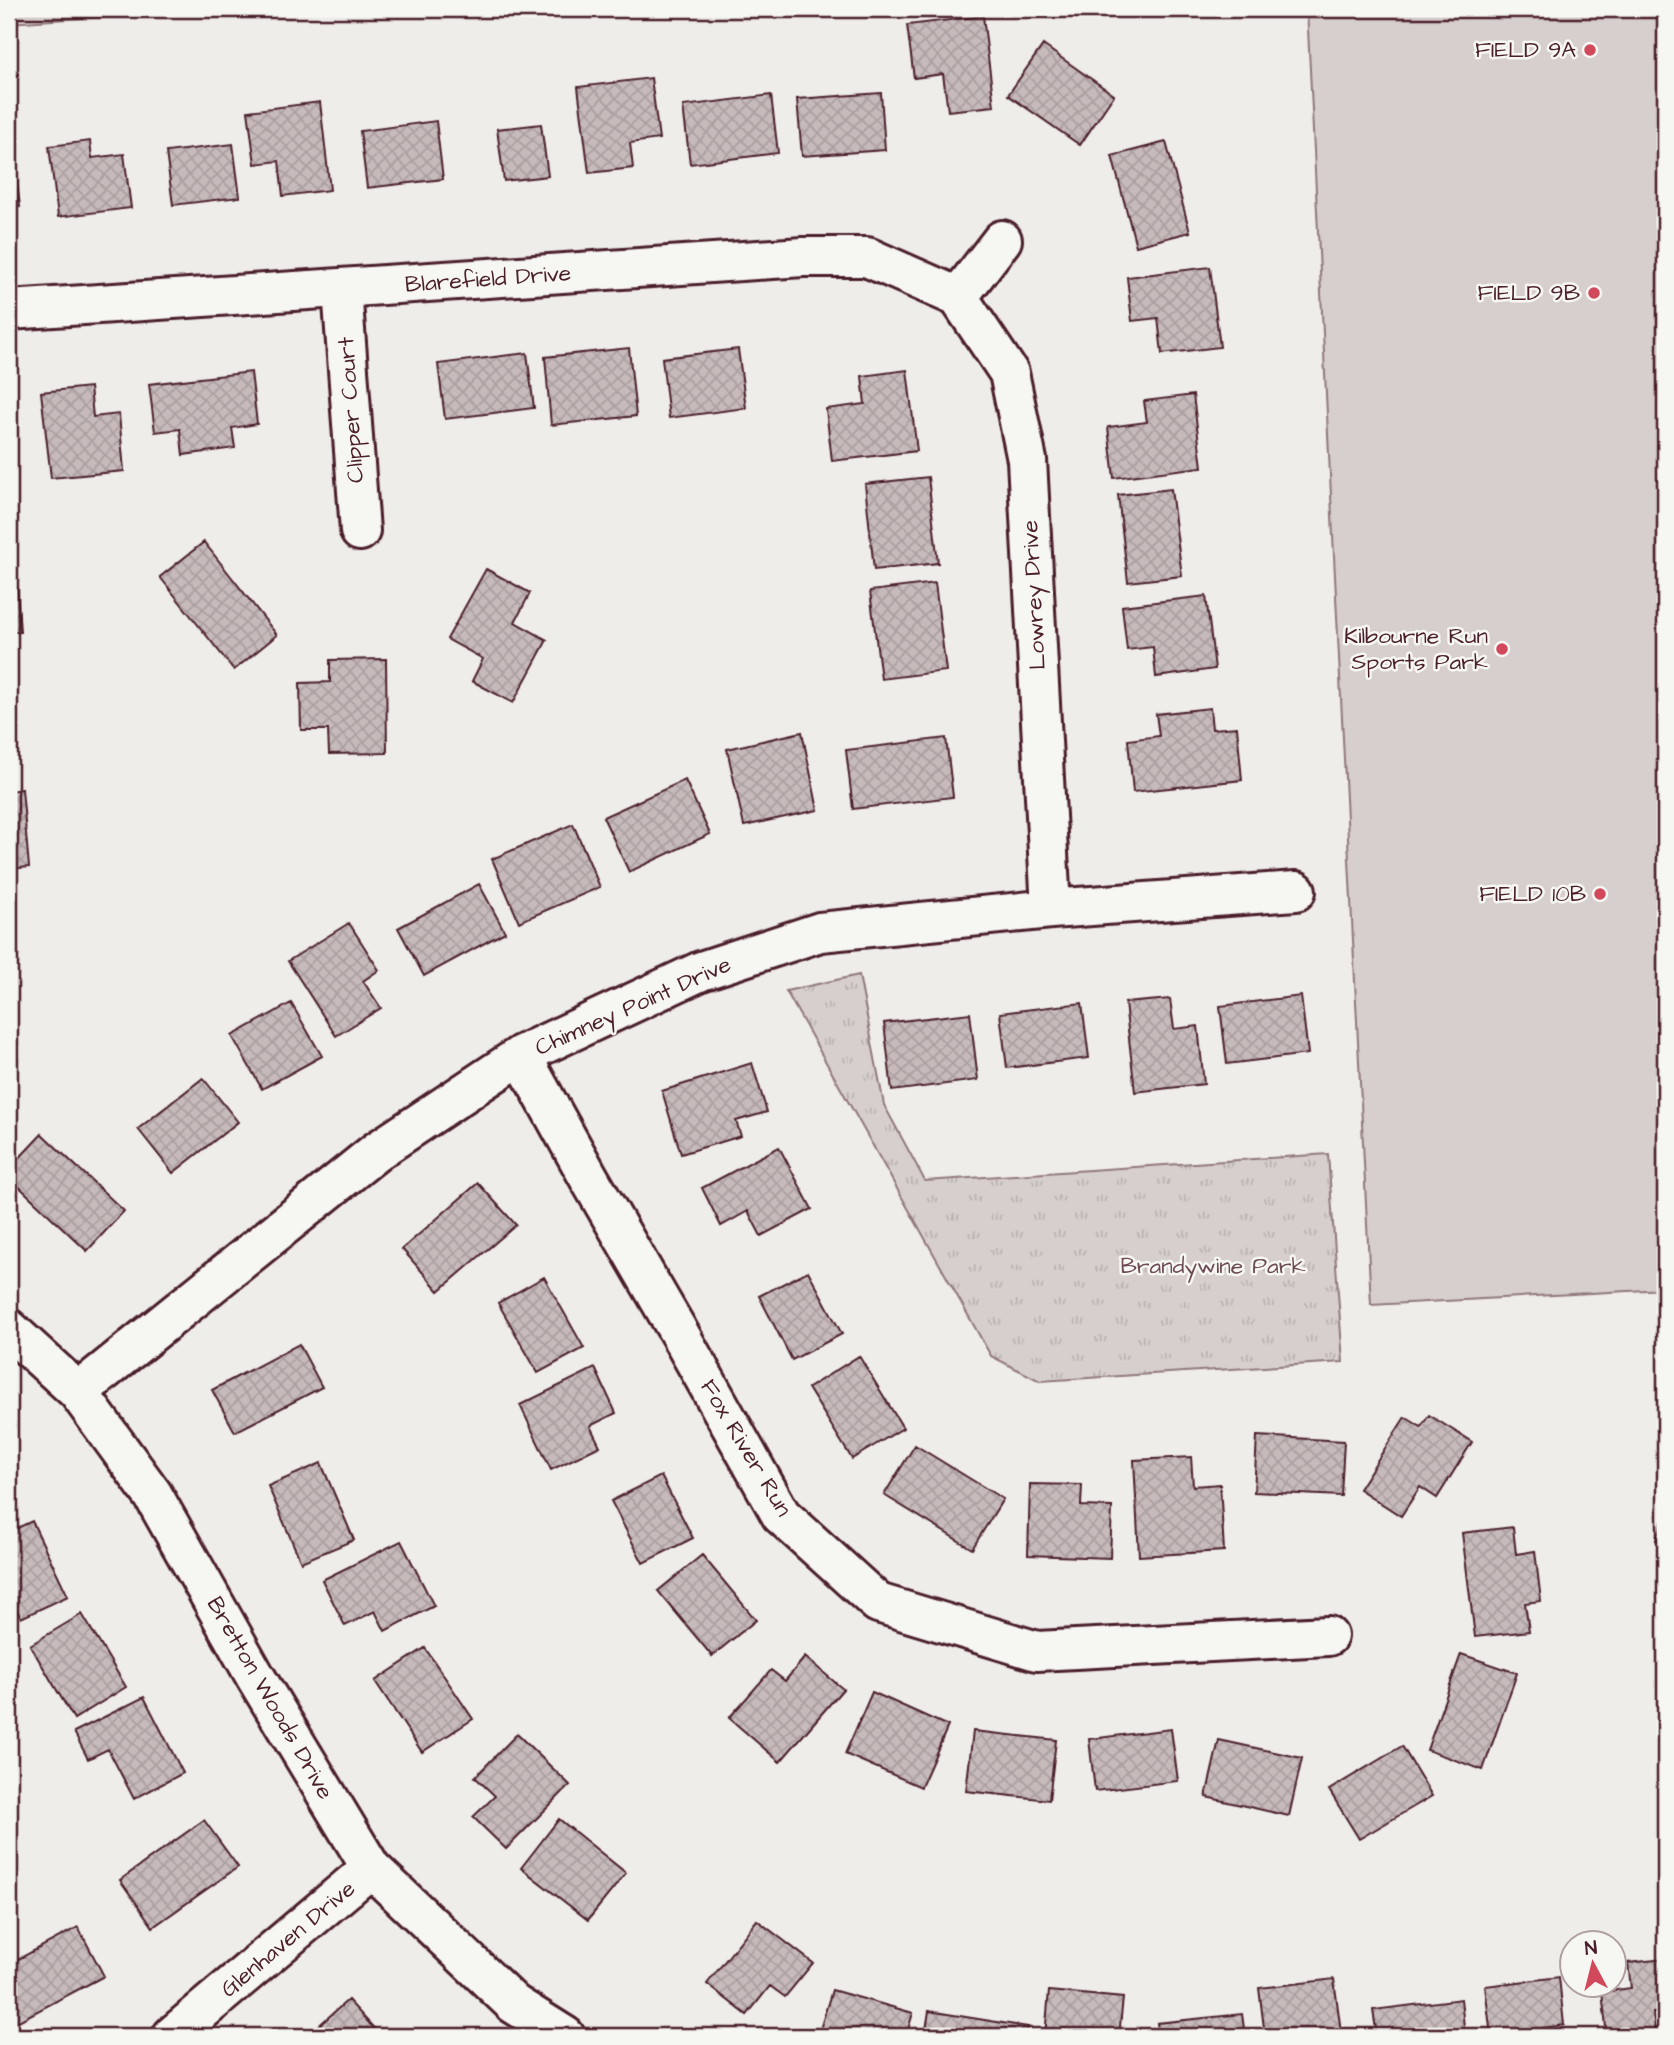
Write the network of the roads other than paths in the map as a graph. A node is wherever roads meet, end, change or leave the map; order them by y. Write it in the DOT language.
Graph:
graph roads {
  1 [pos="1002,240"];
  2 [pos="342,289"];
  3 [pos="958,297"];
  4 [pos="9,310"];
  5 [pos="360,531"];
  6 [pos="1296,891"];
  7 [pos="1051,909"];
  8 [pos="521,1055"];
  9 [pos="9,1329"];
  10 [pos="78,1392"];
  11 [pos="1328,1636"];
  12 [pos="371,1868"];
  13 [pos="172,2036"];
  14 [pos="565,2036"];
  1 -- 3 [label="street"];
  2 -- 3 [label="street, Blarefield Drive"];
  2 -- 4 [label="street, Blarefield Drive"];
  2 -- 5 [label="street, Clipper Court"];
  3 -- 7 [label="street, Lowrey Drive"];
  6 -- 7 [label="street, Chimney Point Drive"];
  7 -- 8 [label="street, Chimney Point Drive"];
  8 -- 10 [label="street, Chimney Point Drive"];
  8 -- 11 [label="street, Fox River Run"];
  9 -- 10 [label="street, Bretton Woods Drive"];
  10 -- 12 [label="street, Bretton Woods Drive"];
  12 -- 13 [label="street, Glenhaven Drive"];
  12 -- 14 [label="street, Bretton Woods Drive"];
}
